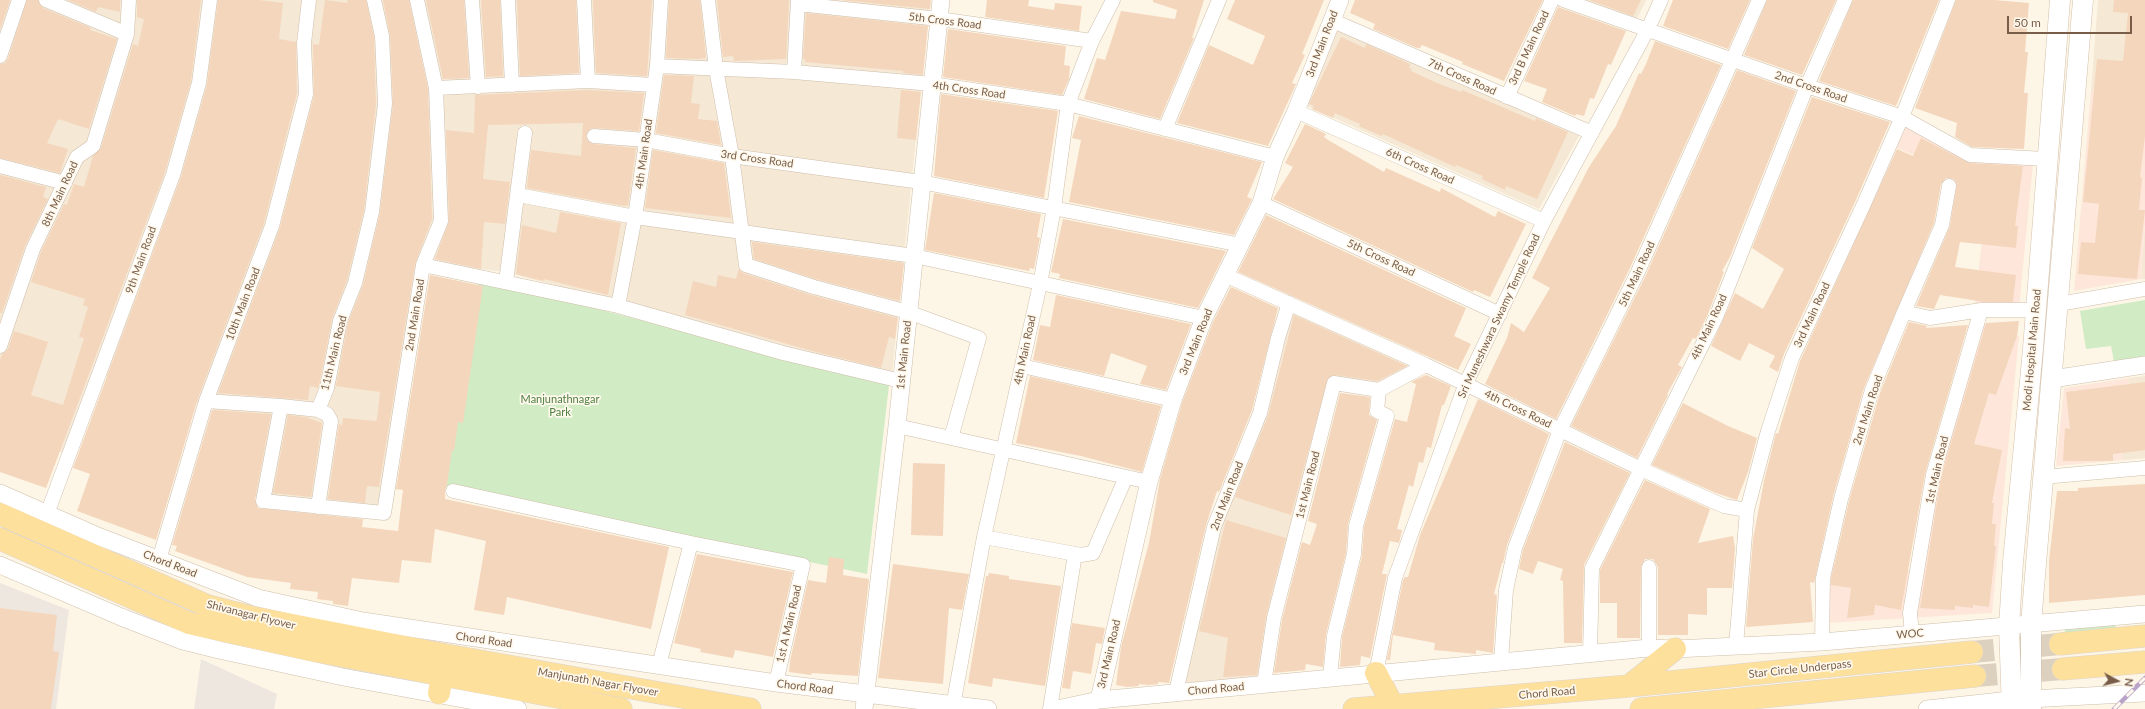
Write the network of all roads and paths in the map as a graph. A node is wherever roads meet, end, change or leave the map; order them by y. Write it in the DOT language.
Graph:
graph roads {
  1 [pos="19,0"];
  2 [pos="46,0"];
  3 [pos="129,0"];
  4 [pos="210,0"];
  5 [pos="309,0"];
  6 [pos="374,0"];
  7 [pos="417,0"];
  8 [pos="472,0"];
  9 [pos="508,0"];
  10 [pos="584,0"];
  11 [pos="661,0"];
  12 [pos="708,0"];
  13 [pos="941,0"];
  14 [pos="1113,0"];
  15 [pos="1219,0"];
  16 [pos="1340,0"];
  17 [pos="1552,0"];
  18 [pos="1563,0"];
  19 [pos="1661,0"];
  20 [pos="1759,0"];
  21 [pos="1845,0"];
  22 [pos="1948,0"];
  23 [pos="2060,0"];
  24 [pos="2083,0"];
  25 [pos="798,2"];
  26 [pos="939,19"];
  27 [pos="1331,20"];
  28 [pos="1648,29"];
  29 [pos="127,34"];
  30 [pos="1092,41"];
  31 [pos="0,56"];
  32 [pos="1734,59"];
  33 [pos="657,66"];
  34 [pos="716,69"];
  35 [pos="794,72"];
  36 [pos="588,81"];
  37 [pos="932,84"];
  38 [pos="512,85"];
  39 [pos="653,85"];
  40 [pos="1807,86"];
  41 [pos="478,87"];
  42 [pos="436,88"];
  43 [pos="1507,97"];
  44 [pos="1068,104"];
  45 [pos="1296,111"];
  46 [pos="1902,117"];
  47 [pos="1165,129"];
  48 [pos="1592,132"];
  49 [pos="525,134"];
  50 [pos="594,136"];
  51 [pos="646,140"];
  52 [pos="732,156"];
  53 [pos="1275,157"];
  54 [pos="2046,159"];
  55 [pos="0,166"];
  56 [pos="921,182"];
  57 [pos="65,183"];
  58 [pos="1949,186"];
  59 [pos="518,195"];
  60 [pos="1261,203"];
  61 [pos="1054,208"];
  62 [pos="635,217"];
  63 [pos="1544,221"];
  64 [pos="741,230"];
  65 [pos="1241,246"];
  66 [pos="914,256"];
  67 [pos="423,265"];
  68 [pos="1225,275"];
  69 [pos="506,282"];
  70 [pos="1040,284"];
  71 [pos="2145,289"];
  72 [pos="1289,303"];
  73 [pos="2059,304"];
  74 [pos="618,306"];
  75 [pos="1981,310"];
  76 [pos="2036,310"];
  77 [pos="908,312"];
  78 [pos="1904,312"];
  79 [pos="1500,314"];
  80 [pos="1204,318"];
  81 [pos="0,346"];
  82 [pos="1426,365"];
  83 [pos="2145,365"];
  84 [pos="1022,366"];
  85 [pos="2052,379"];
  86 [pos="901,381"];
  87 [pos="1466,383"];
  88 [pos="1379,390"];
  89 [pos="206,400"];
  90 [pos="1173,400"];
  91 [pos="280,406"];
  92 [pos="318,410"];
  93 [pos="897,426"];
  94 [pos="1560,430"];
  95 [pos="951,438"];
  96 [pos="1004,449"];
  97 [pos="2145,468"];
  98 [pos="1640,469"];
  99 [pos="1126,477"];
  100 [pos="2043,477"];
  101 [pos="1149,482"];
  102 [pos="453,491"];
  103 [pos="0,493"];
  104 [pos="318,507"];
  105 [pos="1746,510"];
  106 [pos="0,514"];
  107 [pos="47,514"];
  108 [pos="984,537"];
  109 [pos="0,539"];
  110 [pos="691,543"];
  111 [pos="1075,554"];
  112 [pos="159,560"];
  113 [pos="0,565"];
  114 [pos="1648,567"];
  115 [pos="2145,614"];
  116 [pos="2031,624"];
  117 [pos="248,627"];
  118 [pos="2009,627"];
  119 [pos="1912,634"];
  120 [pos="2145,636"];
  121 [pos="1822,642"];
  122 [pos="2060,644"];
  123 [pos="1736,646"];
  124 [pos="1649,648"];
  125 [pos="1675,650"];
  126 [pos="1972,652"];
  127 [pos="1590,654"];
  128 [pos="1501,662"];
  129 [pos="2145,662"];
  130 [pos="660,665"];
  131 [pos="2063,669"];
  132 [pos="1376,672"];
  133 [pos="442,674"];
  134 [pos="491,674"];
  135 [pos="1975,676"];
  136 [pos="1330,678"];
  137 [pos="776,683"];
  138 [pos="1264,684"];
  139 [pos="1629,686"];
  140 [pos="1176,692"];
  141 [pos="2145,693"];
  142 [pos="1099,700"];
  143 [pos="865,702"];
  144 [pos="2011,704"];
  145 [pos="2031,704"];
  146 [pos="953,706"];
  147 [pos="1393,706"];
  148 [pos="518,709"];
  149 [pos="621,709"];
  150 [pos="750,709"];
  151 [pos="988,709"];
  152 [pos="1050,709"];
  153 [pos="1057,709"];
  154 [pos="1354,709"];
  155 [pos="1641,709"];
  156 [pos="1927,709"];
  1 -- 31 [label="street"];
  2 -- 29 [label="street"];
  3 -- 29 [label="street, 8th Main Road"];
  4 -- 107 [label="street, 9th Main Road"];
  5 -- 89 [label="street, 10th Main Road"];
  6 -- 92 [label="street, 11th Main Road"];
  7 -- 42 [label="street, 2nd Main Road"];
  8 -- 41 [label="street"];
  9 -- 38 [label="street"];
  10 -- 36 [label="street"];
  11 -- 33 [label="street, 4th Main Road"];
  12 -- 34 [label="street"];
  13 -- 26 [label="street, 1st Main Road"];
  14 -- 30 [label="street, 4th Main Road"];
  15 -- 47 [label="street"];
  16 -- 27 [label="street, 3rd Main Road"];
  17 -- 43 [label="street, 3rd B Main Road"];
  18 -- 28 [label="street, 2nd Cross Road"];
  19 -- 28 [label="street, Sri Muneshwara Swamy Temple Road"];
  20 -- 32 [label="street, 5th Main Road"];
  21 -- 40 [label="street, 4th Main Road"];
  22 -- 46 [label="street, 3rd Main Road"];
  23 -- 54 [label="main road, Modi Hospital Main Road"];
  24 -- 73 [label="main road, Modi Hospital Main Road"];
  25 -- 26 [label="street, 5th Cross Road"];
  25 -- 35 [label="street"];
  26 -- 30 [label="street, 5th Cross Road"];
  26 -- 37 [label="street, 1st Main Road"];
  27 -- 43 [label="street, 7th Cross Road"];
  27 -- 45 [label="street, 3rd Main Road"];
  28 -- 32 [label="street, 2nd Cross Road"];
  28 -- 48 [label="street, Sri Muneshwara Swamy Temple Road"];
  29 -- 57 [label="street, 8th Main Road"];
  30 -- 44 [label="street, 4th Main Road"];
  32 -- 40 [label="street, 2nd Cross Road"];
  32 -- 94 [label="street, 5th Main Road"];
  33 -- 34 [label="street, 4th Cross Road"];
  33 -- 39 [label="street, 4th Main Road"];
  34 -- 35 [label="street, 4th Cross Road"];
  34 -- 52 [label="street"];
  35 -- 37 [label="street, 4th Cross Road"];
  36 -- 38 [label="street"];
  36 -- 39 [label="street"];
  37 -- 44 [label="street, 4th Cross Road"];
  37 -- 56 [label="street, 1st Main Road"];
  38 -- 41 [label="street"];
  39 -- 51 [label="street, 4th Main Road"];
  40 -- 46 [label="street, 2nd Cross Road"];
  40 -- 98 [label="street, 4th Main Road"];
  41 -- 42 [label="street"];
  42 -- 67 [label="street, 2nd Main Road"];
  43 -- 48 [label="street, 7th Cross Road"];
  44 -- 47 [label="street, 4th Cross Road"];
  44 -- 61 [label="street, 4th Main Road"];
  45 -- 53 [label="street, 3rd Main Road"];
  45 -- 63 [label="street, 6th Cross Road"];
  46 -- 54 [label="street, 2nd Cross Road"];
  46 -- 105 [label="street, 3rd Main Road"];
  47 -- 53 [label="street, 4th Cross Road"];
  48 -- 63 [label="street, Sri Muneshwara Swamy Temple Road"];
  49 -- 59 [label="street"];
  50 -- 51 [label="street, 3rd Cross Road"];
  51 -- 52 [label="street, 3rd Cross Road"];
  51 -- 62 [label="street, 4th Main Road"];
  52 -- 56 [label="street, 3rd Cross Road"];
  52 -- 64 [label="street"];
  53 -- 60 [label="street, 3rd Main Road"];
  54 -- 76 [label="main road, Modi Hospital Main Road"];
  55 -- 57 [label="street"];
  56 -- 61 [label="street, 3rd Cross Road"];
  56 -- 66 [label="street, 1st Main Road"];
  57 -- 81 [label="street, 8th Main Road"];
  58 -- 78 [label="street, 2nd Main Road"];
  59 -- 62 [label="street"];
  59 -- 69 [label="street"];
  60 -- 65 [label="street, 3rd Main Road"];
  60 -- 79 [label="street, 5th Cross Road"];
  61 -- 65 [label="street, 3rd Cross Road"];
  61 -- 70 [label="street, 4th Main Road"];
  62 -- 64 [label="street"];
  62 -- 74 [label="street, 4th Main Road"];
  63 -- 79 [label="street, Sri Muneshwara Swamy Temple Road"];
  64 -- 66 [label="street"];
  64 -- 77 [label="street"];
  65 -- 68 [label="street, 3rd Main Road"];
  66 -- 70 [label="street"];
  66 -- 77 [label="street, 1st Main Road"];
  67 -- 69 [label="street"];
  67 -- 104 [label="street, 2nd Main Road"];
  68 -- 72 [label="street, 4th Cross Road"];
  68 -- 80 [label="street, 3rd Main Road"];
  69 -- 74 [label="street"];
  70 -- 80 [label="street"];
  70 -- 84 [label="street, 4th Main Road"];
  71 -- 73 [label="street"];
  72 -- 82 [label="street, 4th Cross Road"];
  72 -- 140 [label="street, 2nd Main Road"];
  73 -- 85 [label="main road, Modi Hospital Main Road"];
  74 -- 86 [label="street"];
  75 -- 76 [label="street"];
  75 -- 78 [label="street"];
  75 -- 119 [label="street, 1st Main Road"];
  76 -- 118 [label="main road, Modi Hospital Main Road"];
  77 -- 86 [label="street, 1st Main Road"];
  77 -- 95 [label="street"];
  78 -- 121 [label="street, 2nd Main Road"];
  79 -- 87 [label="street, Sri Muneshwara Swamy Temple Road"];
  80 -- 90 [label="street, 3rd Main Road"];
  82 -- 87 [label="street, 4th Cross Road"];
  82 -- 88 [label="street"];
  83 -- 85 [label="street"];
  84 -- 90 [label="street"];
  84 -- 96 [label="street, 4th Main Road"];
  85 -- 100 [label="main road, Modi Hospital Main Road"];
  86 -- 93 [label="street, 1st Main Road"];
  87 -- 94 [label="street, 4th Cross Road"];
  87 -- 132 [label="street, Sri Muneshwara Swamy Temple Road"];
  88 -- 136 [label="street"];
  88 -- 138 [label="street, 1st Main Road"];
  89 -- 91 [label="street"];
  89 -- 112 [label="street, 10th Main Road"];
  90 -- 101 [label="street, 3rd Main Road"];
  91 -- 92 [label="street"];
  91 -- 104 [label="street, 2nd Main Road"];
  92 -- 104 [label="street"];
  93 -- 95 [label="street"];
  93 -- 143 [label="street, 1st Main Road"];
  94 -- 98 [label="street, 4th Cross Road"];
  94 -- 128 [label="street, 5th Main Road"];
  95 -- 96 [label="street"];
  96 -- 99 [label="street"];
  96 -- 108 [label="street, 4th Main Road"];
  97 -- 100 [label="street"];
  98 -- 105 [label="street, 4th Cross Road"];
  98 -- 127 [label="street, 4th Main Road"];
  99 -- 101 [label="street"];
  99 -- 111 [label="street"];
  100 -- 116 [label="main road, Modi Hospital Main Road"];
  101 -- 142 [label="street, 3rd Main Road"];
  102 -- 110 [label="street"];
  103 -- 107 [label="street, Chord Road"];
  105 -- 123 [label="street, 3rd Main Road"];
  106 -- 117 [label="main road, Shivanagar Flyover"];
  107 -- 112 [label="street, Chord Road"];
  108 -- 111 [label="street"];
  108 -- 146 [label="street, 4th Main Road"];
  109 -- 117 [label="main road, Shivanagar Flyover"];
  110 -- 130 [label="street"];
  110 -- 137 [label="street, 1st A Main Road"];
  111 -- 152 [label="street"];
  112 -- 130 [label="street, Chord Road"];
  113 -- 133 [label="street"];
  114 -- 124 [label="street"];
  115 -- 116 [label="street, WOC"];
  116 -- 118 [label="street, WOC"];
  116 -- 145 [label="main road, Modi Hospital Main Road"];
  117 -- 133 [label="main road, Shivanagar Flyover"];
  118 -- 119 [label="street, WOC"];
  118 -- 144 [label="main road, Modi Hospital Main Road"];
  119 -- 121 [label="street, WOC"];
  120 -- 122 [label="main road"];
  121 -- 123 [label="street, WOC"];
  123 -- 125 [label="street, WOC"];
  124 -- 125 [label="street, WOC"];
  124 -- 127 [label="street, WOC"];
  125 -- 139 [label="main road"];
  126 -- 139 [label="main road, Star Circle Underpass"];
  127 -- 128 [label="street, WOC"];
  128 -- 132 [label="street, Chord Road"];
  129 -- 131 [label="main road"];
  130 -- 137 [label="street, Chord Road"];
  132 -- 136 [label="street, Chord Road"];
  132 -- 147 [label="main road"];
  133 -- 134 [label="main road, Manjunath Nagar Flyover"];
  133 -- 148 [label="street"];
  134 -- 149 [label="main road, Manjunath Nagar Flyover"];
  134 -- 150 [label="main road, Manjunath Nagar Flyover"];
  135 -- 155 [label="main road"];
  136 -- 138 [label="street, Chord Road"];
  137 -- 143 [label="street, Chord Road"];
  138 -- 140 [label="street, Chord Road"];
  139 -- 147 [label="main road, Chord Road"];
  140 -- 142 [label="street, Chord Road"];
  141 -- 145 [label="street"];
  142 -- 153 [label="street, Chord Road"];
  143 -- 146 [label="street, Chord Road"];
  144 -- 145 [label="street"];
  144 -- 156 [label="street"];
  146 -- 151 [label="street, Chord Road"];
  147 -- 154 [label="main road"];
}
